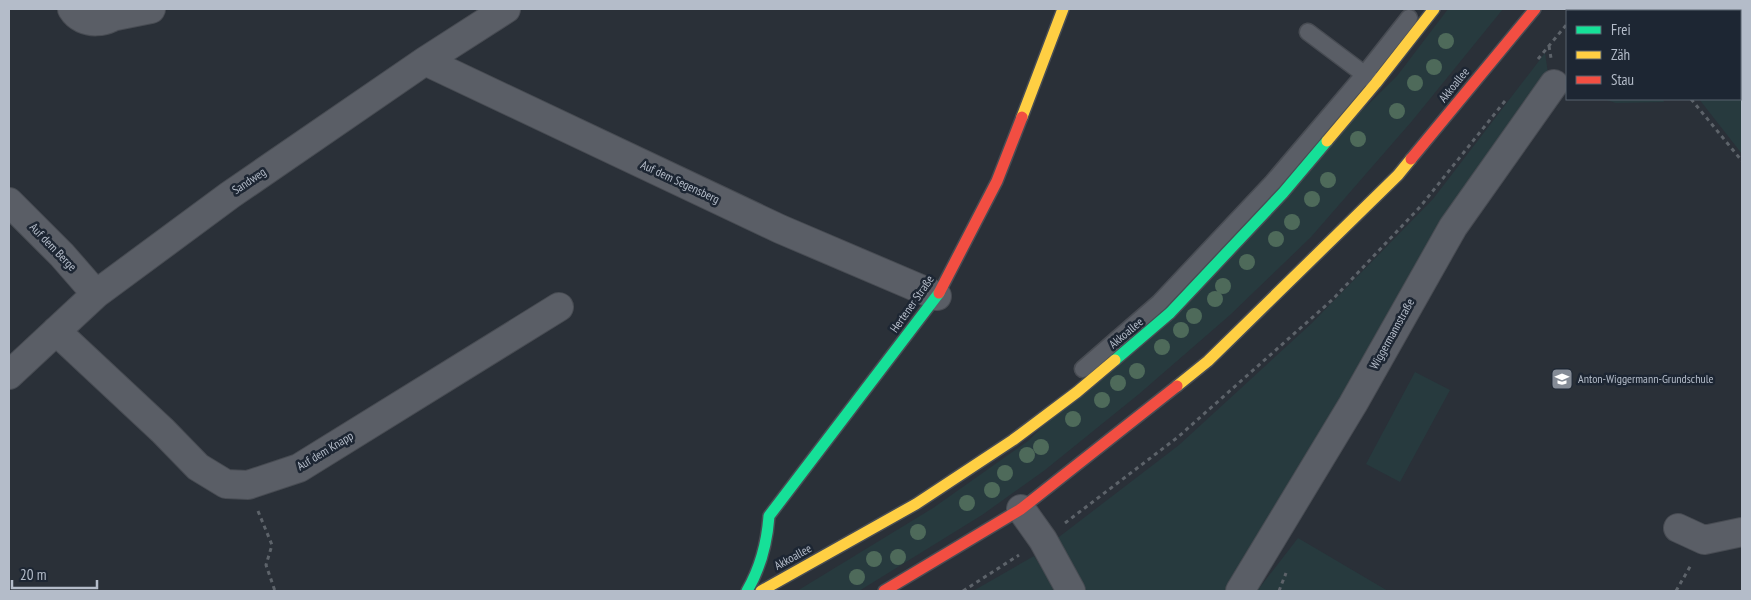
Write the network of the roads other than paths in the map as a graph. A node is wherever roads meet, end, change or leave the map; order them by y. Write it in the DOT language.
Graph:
graph roads {
  1 [pos="72,9"];
  2 [pos="151,9"];
  3 [pos="506,9"];
  4 [pos="1063,9"];
  5 [pos="1417,9"];
  6 [pos="1434,9"];
  7 [pos="1535,9"];
  8 [pos="119,12"];
  9 [pos="1308,32"];
  10 [pos="425,61"];
  11 [pos="1370,79"];
  12 [pos="1554,84"];
  13 [pos="9,202"];
  14 [pos="96,294"];
  15 [pos="937,296"];
  16 [pos="559,307"];
  17 [pos="56,331"];
  18 [pos="9,375"];
  19 [pos="1021,509"];
  20 [pos="1678,528"];
  21 [pos="1742,532"];
  22 [pos="754,588"];
  23 [pos="735,591"];
  24 [pos="884,591"];
  25 [pos="1071,591"];
  26 [pos="1240,591"];
  1 -- 8 [label="street"];
  2 -- 8 [label="street"];
  3 -- 10 [label="street, Sandweg"];
  4 -- 15 [label="main road, Hertener Straße"];
  5 -- 11 [label="lane"];
  6 -- 11 [label="main road"];
  7 -- 19 [label="main road, Akkoallee"];
  9 -- 11 [label="lane"];
  10 -- 14 [label="street, Sandweg"];
  10 -- 15 [label="street, Auf dem Segensberg"];
  11 -- 22 [label="lane"];
  12 -- 26 [label="street, Wiggermannstraße"];
  13 -- 14 [label="street, Auf dem Berge"];
  14 -- 17 [label="street, Sandweg"];
  15 -- 22 [label="main road, Hertener Straße"];
  16 -- 17 [label="street, Auf dem Knapp"];
  17 -- 18 [label="street, Sandweg"];
  19 -- 24 [label="main road, Akkoallee"];
  19 -- 25 [label="street"];
  20 -- 21 [label="street"];
  22 -- 23 [label="lane"];
}
